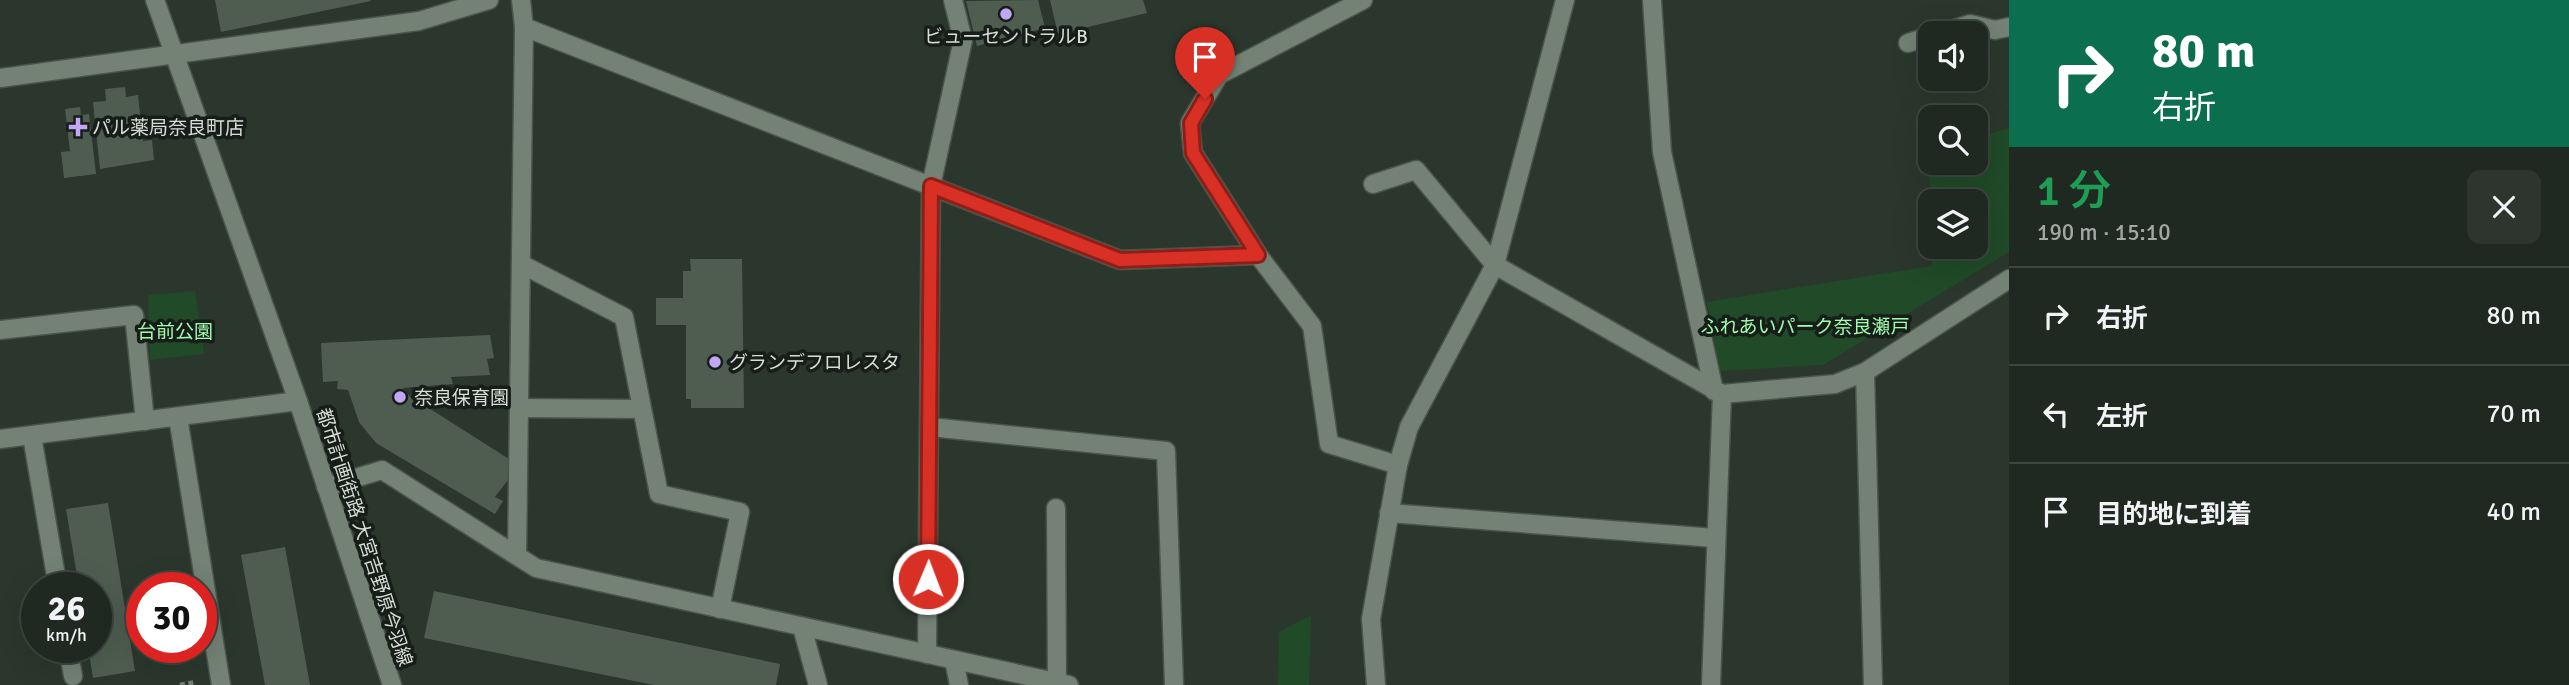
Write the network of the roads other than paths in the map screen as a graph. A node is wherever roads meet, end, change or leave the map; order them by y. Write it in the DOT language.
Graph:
graph roads {
  1 [pos="155,0"];
  2 [pos="489,0"];
  3 [pos="521,0"];
  4 [pos="953,0"];
  5 [pos="1363,0"];
  6 [pos="1565,0"];
  7 [pos="1652,0"];
  8 [pos="445,7"];
  9 [pos="524,27"];
  10 [pos="2009,27"];
  11 [pos="1988,28"];
  12 [pos="1918,40"];
  13 [pos="1908,43"];
  14 [pos="174,56"];
  15 [pos="0,78"];
  16 [pos="1373,184"];
  17 [pos="931,186"];
  18 [pos="1258,255"];
  19 [pos="521,264"];
  20 [pos="1495,265"];
  21 [pos="2009,279"];
  22 [pos="0,330"];
  23 [pos="1865,372"];
  24 [pos="1718,393"];
  25 [pos="298,401"];
  26 [pos="519,408"];
  27 [pos="641,409"];
  28 [pos="178,416"];
  29 [pos="145,421"];
  30 [pos="930,428"];
  31 [pos="32,436"];
  32 [pos="0,439"];
  33 [pos="1398,466"];
  34 [pos="326,487"];
  35 [pos="1056,509"];
  36 [pos="1390,513"];
  37 [pos="1715,538"];
  38 [pos="517,555"];
  39 [pos="55,572"];
  40 [pos="720,609"];
  41 [pos="802,628"];
  42 [pos="927,654"];
  43 [pos="954,660"];
  44 [pos="71,663"];
  45 [pos="73,676"];
  46 [pos="1063,684"];
  47 [pos="221,685"];
  48 [pos="392,685"];
  49 [pos="818,685"];
  50 [pos="959,685"];
  51 [pos="1174,685"];
  52 [pos="1376,685"];
  53 [pos="1711,685"];
  54 [pos="1873,685"];
  1 -- 14 [label="street, 都市計画街路 大宮吉野原今羽線"];
  2 -- 8 [label="street"];
  3 -- 9 [label="street"];
  4 -- 17 [label="street"];
  5 -- 18 [label="street"];
  6 -- 20 [label="street"];
  7 -- 24 [label="street"];
  8 -- 14 [label="street"];
  9 -- 17 [label="street"];
  9 -- 19 [label="street"];
  10 -- 11 [label="street"];
  12 -- 13 [label="street"];
  14 -- 15 [label="street"];
  14 -- 25 [label="street, 都市計画街路 大宮吉野原今羽線"];
  16 -- 20 [label="street"];
  17 -- 18 [label="street"];
  17 -- 30 [label="street"];
  18 -- 33 [label="street"];
  19 -- 26 [label="street"];
  19 -- 27 [label="street"];
  20 -- 24 [label="street"];
  20 -- 33 [label="street"];
  21 -- 23 [label="street"];
  22 -- 29 [label="street"];
  23 -- 24 [label="street"];
  23 -- 54 [label="street"];
  24 -- 37 [label="street"];
  25 -- 28 [label="street"];
  25 -- 34 [label="street, 都市計画街路 大宮吉野原今羽線"];
  26 -- 27 [label="street"];
  26 -- 38 [label="street"];
  27 -- 40 [label="street"];
  28 -- 29 [label="street"];
  28 -- 47 [label="street"];
  29 -- 31 [label="street"];
  30 -- 42 [label="street"];
  30 -- 51 [label="street"];
  31 -- 32 [label="street"];
  31 -- 39 [label="street"];
  33 -- 36 [label="street"];
  34 -- 38 [label="street"];
  34 -- 48 [label="street, 都市計画街路 大宮吉野原今羽線"];
  35 -- 46 [label="street"];
  36 -- 37 [label="street"];
  36 -- 52 [label="street"];
  37 -- 53 [label="street"];
  38 -- 40 [label="street"];
  40 -- 41 [label="street"];
  41 -- 42 [label="street"];
  41 -- 49 [label="street"];
  42 -- 43 [label="street"];
  43 -- 46 [label="street"];
  43 -- 50 [label="street"];
  44 -- 45 [label="street"];
}
